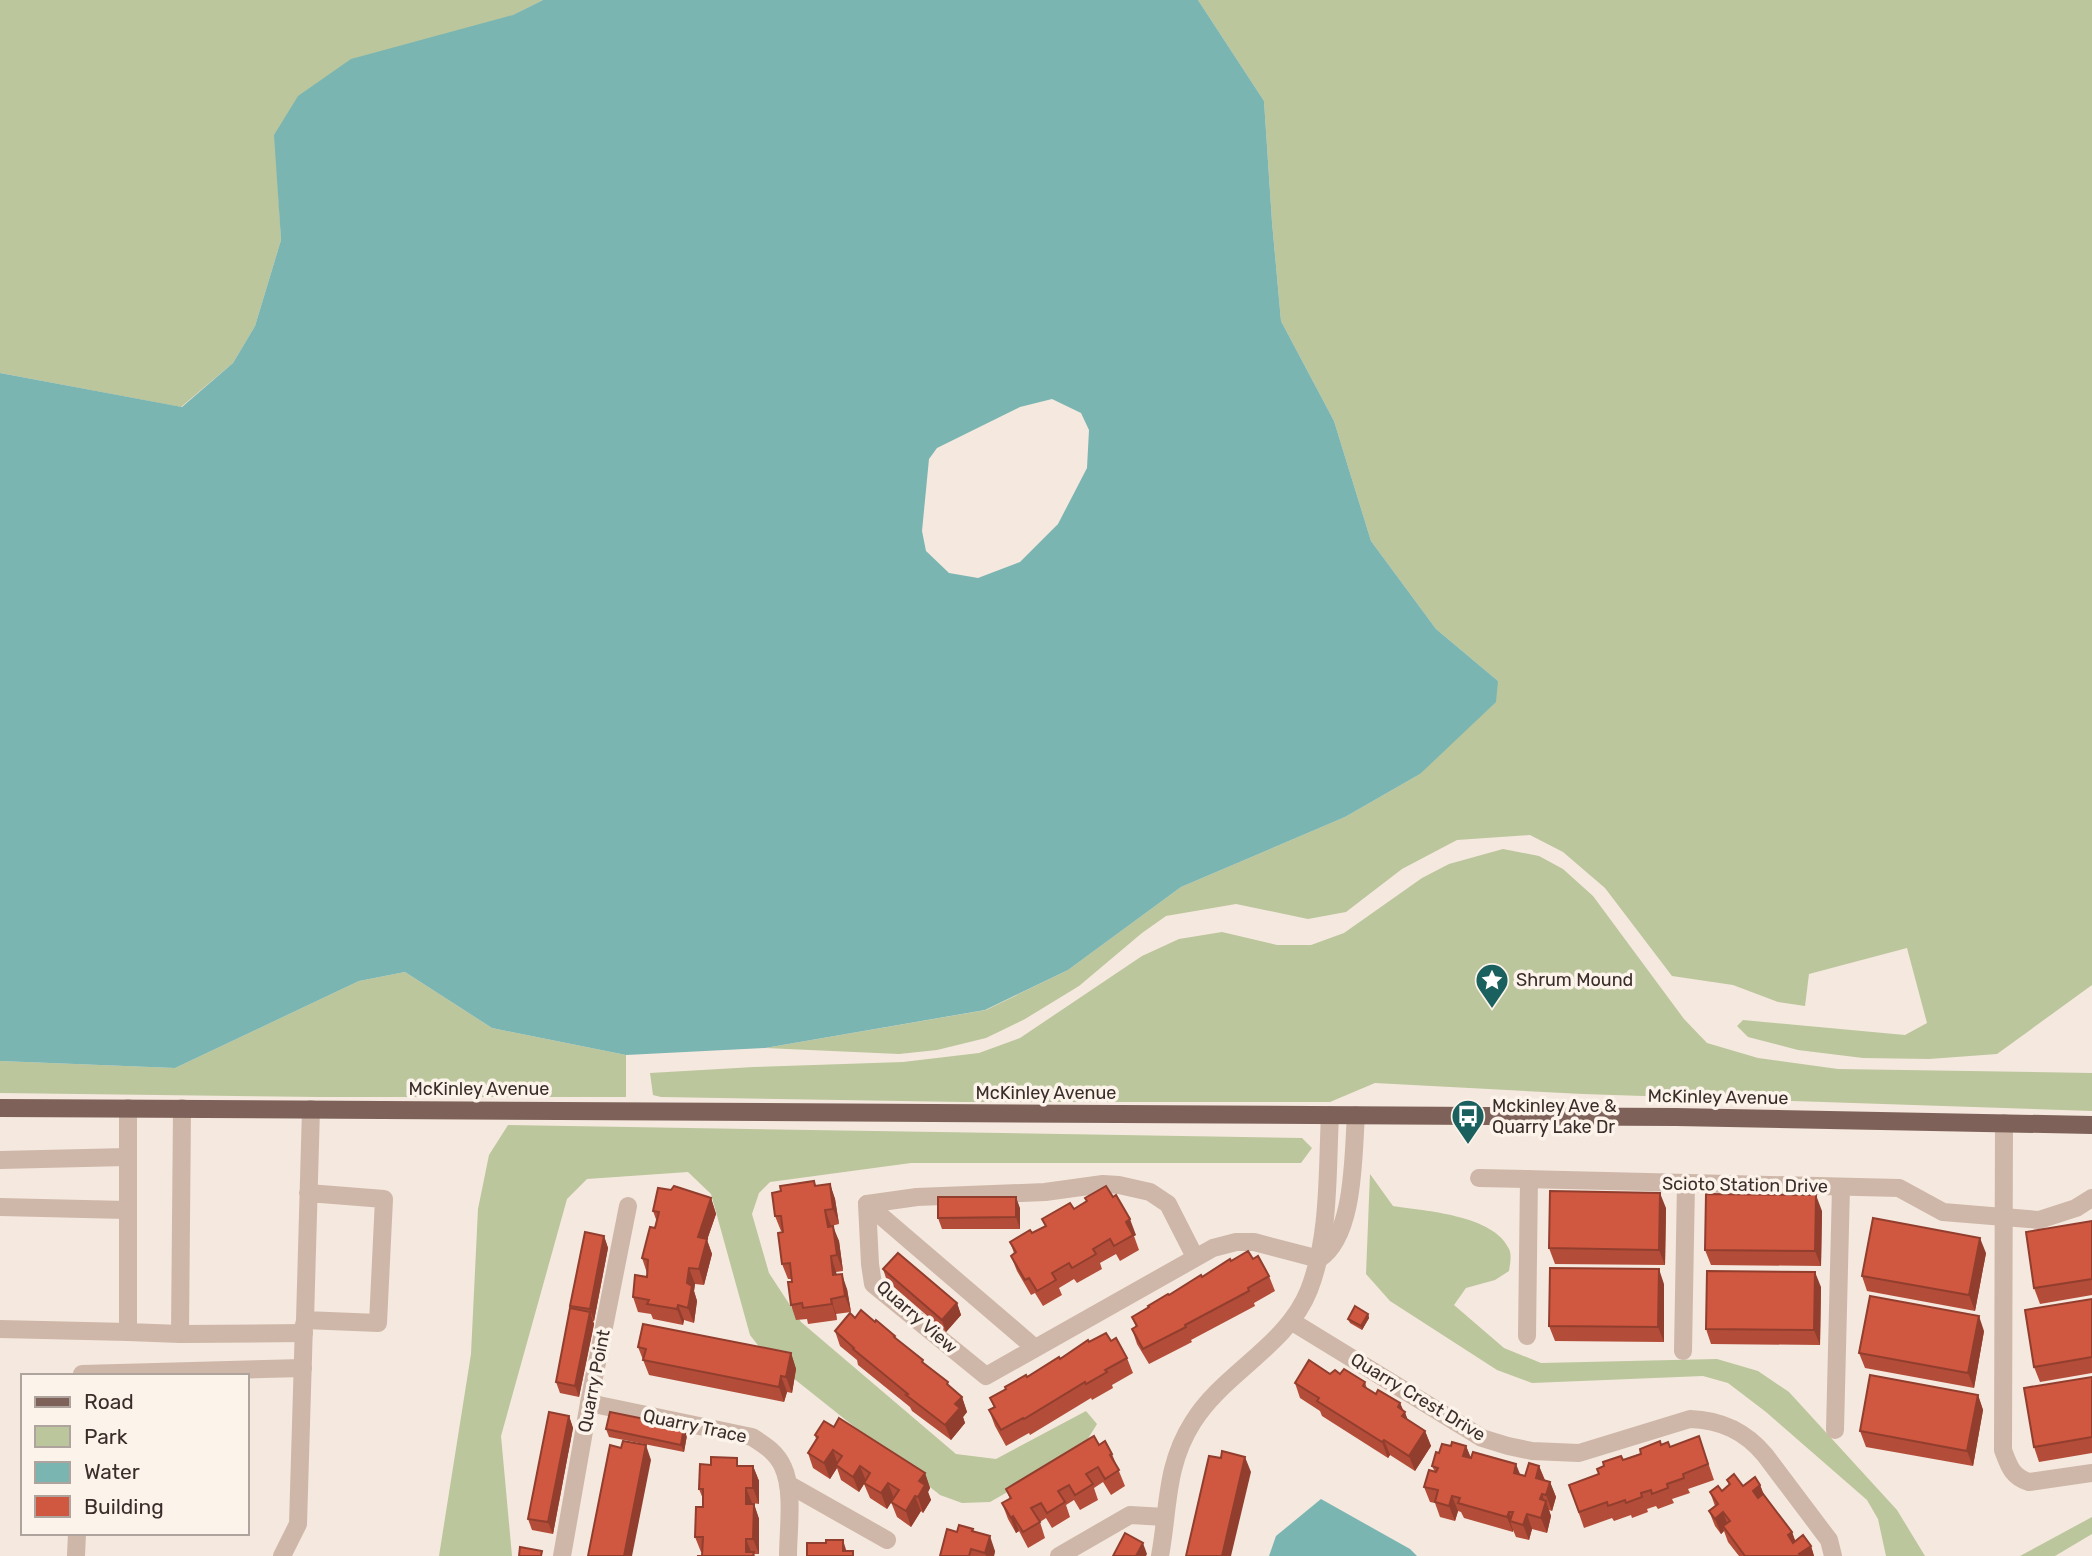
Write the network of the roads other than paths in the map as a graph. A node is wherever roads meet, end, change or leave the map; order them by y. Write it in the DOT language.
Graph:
graph roads {
  1 [pos="0,1108"];
  2 [pos="128,1108"];
  3 [pos="182,1108"];
  4 [pos="311,1109"];
  5 [pos="1330,1115"];
  6 [pos="1356,1115"];
  7 [pos="2004,1123"];
  8 [pos="2092,1125"];
  9 [pos="127,1157"];
  10 [pos="0,1160"];
  11 [pos="1479,1178"];
  12 [pos="1529,1179"];
  13 [pos="1686,1183"];
  14 [pos="1841,1187"];
  15 [pos="309,1193"];
  16 [pos="2092,1198"];
  17 [pos="867,1204"];
  18 [pos="628,1206"];
  19 [pos="0,1207"];
  20 [pos="1325,1208"];
  21 [pos="127,1210"];
  22 [pos="1346,1211"];
  23 [pos="2004,1217"];
  24 [pos="1195,1257"];
  25 [pos="1319,1259"];
  26 [pos="1291,1321"];
  27 [pos="304,1326"];
  28 [pos="0,1329"];
  29 [pos="128,1332"];
  30 [pos="180,1334"];
  31 [pos="1527,1336"];
  32 [pos="1035,1348"];
  33 [pos="1683,1351"];
  34 [pos="303,1368"];
  35 [pos="82,1374"];
  36 [pos="589,1404"];
  37 [pos="1835,1430"];
  38 [pos="2092,1473"];
  39 [pos="788,1484"];
  40 [pos="1165,1517"];
  41 [pos="77,1535"];
  42 [pos="887,1540"];
  43 [pos="1831,1548"];
  44 [pos="76,1556"];
  45 [pos="282,1556"];
  46 [pos="562,1556"];
  47 [pos="788,1556"];
  48 [pos="1059,1556"];
  49 [pos="1160,1556"];
  1 -- 2 [label="main road, McKinley Avenue"];
  2 -- 3 [label="main road, McKinley Avenue"];
  2 -- 9 [label="street"];
  3 -- 4 [label="main road, McKinley Avenue"];
  3 -- 30 [label="street"];
  4 -- 5 [label="main road, McKinley Avenue"];
  4 -- 15 [label="street"];
  5 -- 6 [label="main road, McKinley Avenue"];
  5 -- 20 [label="street"];
  6 -- 7 [label="main road, McKinley Avenue"];
  6 -- 22 [label="street"];
  7 -- 8 [label="main road, McKinley Avenue"];
  7 -- 23 [label="street"];
  9 -- 10 [label="street"];
  9 -- 21 [label="street"];
  11 -- 12 [label="street, Scioto Station Drive"];
  12 -- 13 [label="street, Scioto Station Drive"];
  12 -- 31 [label="street"];
  13 -- 14 [label="street, Scioto Station Drive"];
  13 -- 33 [label="street"];
  14 -- 23 [label="street, Scioto Station Drive"];
  14 -- 37 [label="street"];
  15 -- 27 [label="street"];
  15 -- 27 [label="street"];
  16 -- 23 [label="street, Scioto Station Drive"];
  17 -- 24 [label="street"];
  17 -- 32 [label="street"];
  17 -- 32 [label="street, Quarry View"];
  18 -- 36 [label="street, Quarry Point"];
  19 -- 21 [label="street"];
  20 -- 22 [label="street"];
  20 -- 25 [label="street"];
  21 -- 29 [label="street"];
  22 -- 25 [label="street"];
  23 -- 38 [label="street"];
  24 -- 25 [label="street, Quarry View"];
  24 -- 32 [label="street, Quarry View"];
  25 -- 26 [label="street"];
  26 -- 40 [label="street"];
  26 -- 43 [label="street, Quarry Crest Drive"];
  27 -- 30 [label="street"];
  27 -- 34 [label="street"];
  28 -- 29 [label="street"];
  29 -- 30 [label="street"];
  34 -- 35 [label="street"];
  34 -- 45 [label="street"];
  36 -- 39 [label="street, Quarry Trace"];
  36 -- 46 [label="street, Quarry Point"];
  39 -- 42 [label="street"];
  39 -- 47 [label="street, Quarry Trace"];
  40 -- 48 [label="street"];
  40 -- 49 [label="street"];
  41 -- 44 [label="street"];
}
